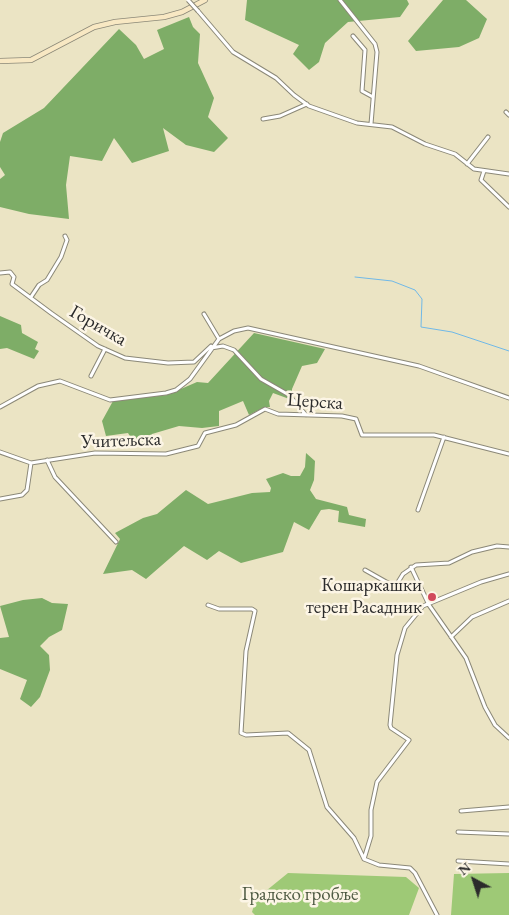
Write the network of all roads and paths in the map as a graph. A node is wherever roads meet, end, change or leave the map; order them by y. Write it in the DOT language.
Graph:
graph roads {
  1 [pos="188,0"];
  2 [pos="205,0"];
  3 [pos="340,0"];
  4 [pos="353,36"];
  5 [pos="0,61"];
  6 [pos="373,97"];
  7 [pos="307,104"];
  8 [pos="263,119"];
  9 [pos="371,124"];
  10 [pos="488,138"];
  11 [pos="467,164"];
  12 [pos="484,171"];
  13 [pos="509,174"];
  14 [pos="509,207"];
  15 [pos="65,236"];
  16 [pos="0,273"];
  17 [pos="31,297"];
  18 [pos="204,314"];
  19 [pos="220,339"];
  20 [pos="211,347"];
  21 [pos="105,349"];
  22 [pos="92,376"];
  23 [pos="509,398"];
  24 [pos="0,407"];
  25 [pos="306,414"];
  26 [pos="236,425"];
  27 [pos="444,437"];
  28 [pos="0,452"];
  29 [pos="509,454"];
  30 [pos="48,460"];
  31 [pos="31,463"];
  32 [pos="0,499"];
  33 [pos="418,510"];
  34 [pos="116,542"];
  35 [pos="509,547"];
  36 [pos="410,567"];
  37 [pos="366,570"];
  38 [pos="509,574"];
  39 [pos="509,600"];
  40 [pos="208,605"];
  41 [pos="430,605"];
  42 [pos="451,637"];
  43 [pos="509,738"];
  44 [pos="509,807"];
  45 [pos="461,811"];
  46 [pos="458,832"];
  47 [pos="509,834"];
  48 [pos="364,859"];
  49 [pos="458,861"];
  50 [pos="509,864"];
  51 [pos="437,915"];
  1 -- 7 [label="street, bridge"];
  2 -- 5 [label="main road"];
  3 -- 6 [label="street"];
  4 -- 6 [label="street"];
  6 -- 9 [label="street"];
  7 -- 8 [label="street"];
  7 -- 9 [label="street"];
  9 -- 11 [label="street"];
  10 -- 11 [label="street"];
  11 -- 12 [label="street"];
  12 -- 13 [label="street"];
  12 -- 14 [label="street"];
  15 -- 17 [label="street"];
  16 -- 17 [label="street, Горичка"];
  17 -- 21 [label="street, Горичка"];
  18 -- 19 [label="street"];
  19 -- 20 [label="street"];
  19 -- 23 [label="street"];
  20 -- 21 [label="street, Горичка"];
  20 -- 24 [label="street"];
  20 -- 25 [label="street"];
  21 -- 22 [label="street"];
  25 -- 26 [label="street, Церска"];
  25 -- 27 [label="street, Церска"];
  26 -- 30 [label="street, Учитељска"];
  27 -- 29 [label="street, Церска"];
  27 -- 33 [label="street"];
  28 -- 31 [label="street, Учитељска"];
  30 -- 31 [label="street, Учитељска"];
  30 -- 34 [label="street"];
  31 -- 32 [label="street"];
  35 -- 36 [label="street"];
  36 -- 37 [label="street"];
  36 -- 41 [label="street"];
  38 -- 41 [label="street"];
  39 -- 42 [label="street"];
  40 -- 48 [label="street"];
  41 -- 42 [label="street"];
  41 -- 48 [label="street"];
  42 -- 43 [label="street"];
  44 -- 45 [label="street"];
  46 -- 47 [label="street"];
  48 -- 51 [label="street"];
  49 -- 50 [label="street"];
}
